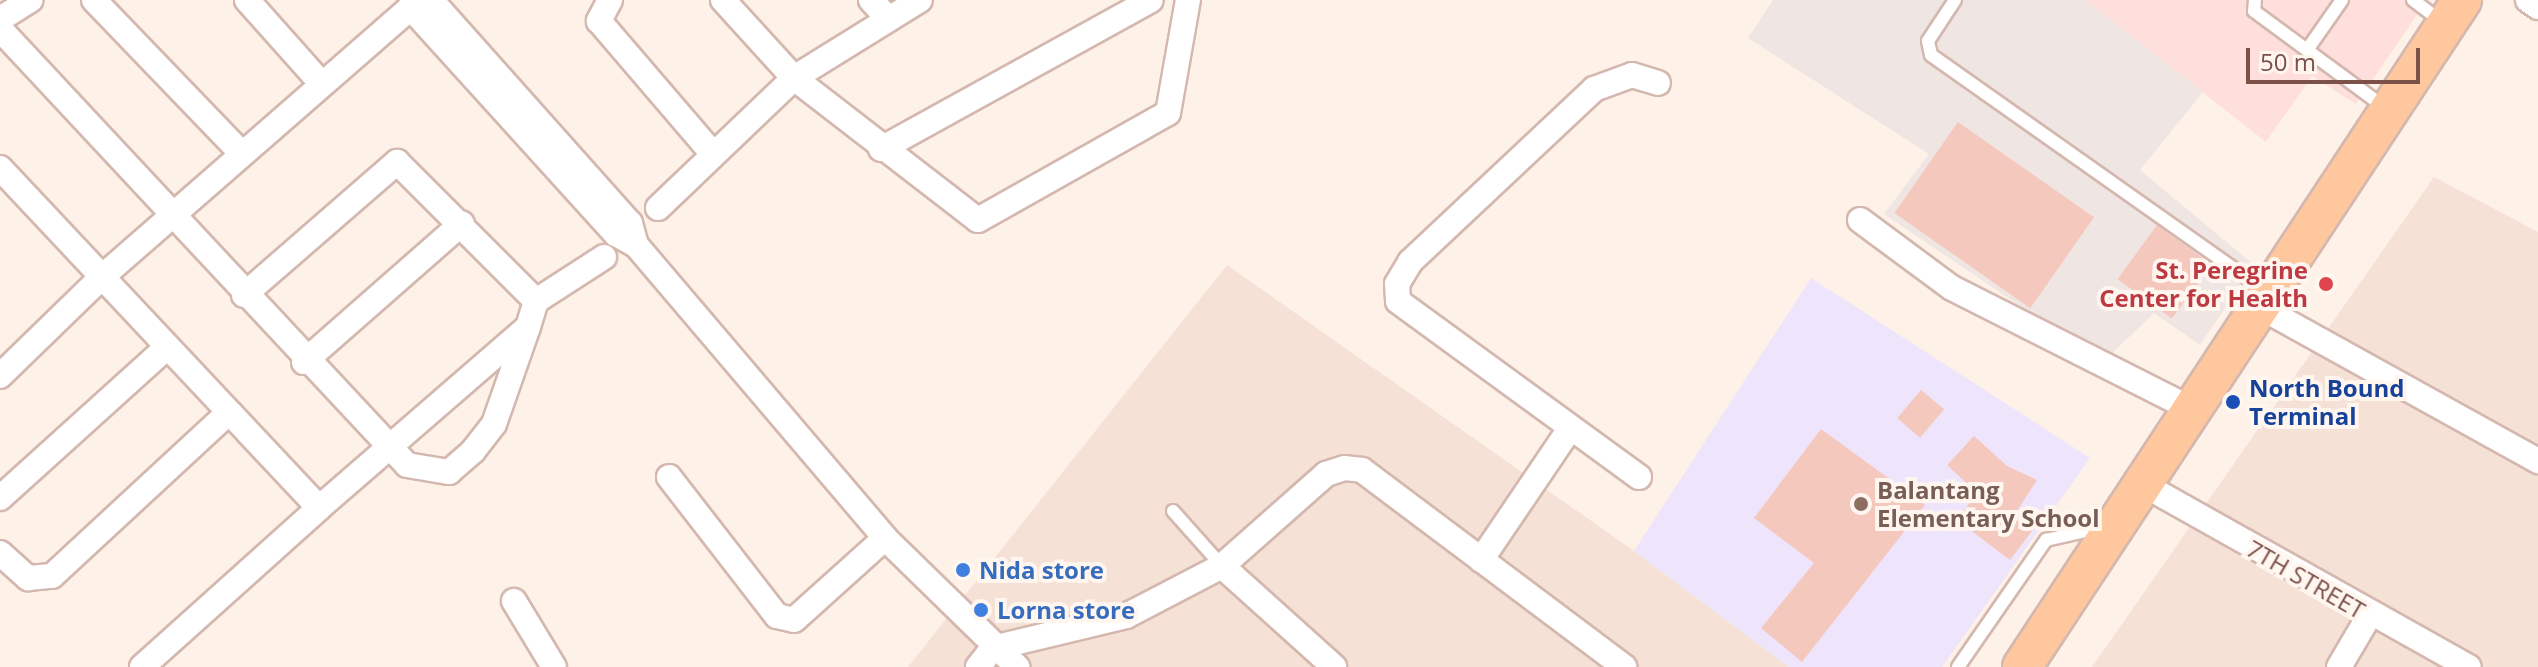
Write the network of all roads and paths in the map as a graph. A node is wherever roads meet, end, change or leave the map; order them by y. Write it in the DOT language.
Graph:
graph roads {
  1 [pos="30,0"];
  2 [pos="94,0"];
  3 [pos="247,0"];
  4 [pos="610,0"];
  5 [pos="723,0"];
  6 [pos="871,0"];
  7 [pos="920,0"];
  8 [pos="1151,0"];
  9 [pos="1188,0"];
  10 [pos="1955,0"];
  11 [pos="2255,0"];
  12 [pos="2342,0"];
  13 [pos="2413,0"];
  14 [pos="2528,0"];
  15 [pos="420,2"];
  16 [pos="2538,7"];
  17 [pos="2454,13"];
  18 [pos="0,19"];
  19 [pos="889,19"];
  20 [pos="0,29"];
  21 [pos="2307,50"];
  22 [pos="794,78"];
  23 [pos="320,82"];
  24 [pos="1658,83"];
  25 [pos="2390,110"];
  26 [pos="881,149"];
  27 [pos="241,153"];
  28 [pos="713,154"];
  29 [pos="0,168"];
  30 [pos="658,208"];
  31 [pos="174,215"];
  32 [pos="1860,220"];
  33 [pos="462,223"];
  34 [pos="604,257"];
  35 [pos="103,276"];
  36 [pos="244,295"];
  37 [pos="536,301"];
  38 [pos="2267,301"];
  39 [pos="528,327"];
  40 [pos="166,348"];
  41 [pos="304,362"];
  42 [pos="0,376"];
  43 [pos="2197,412"];
  44 [pos="228,413"];
  45 [pos="1569,430"];
  46 [pos="388,448"];
  47 [pos="2538,461"];
  48 [pos="669,477"];
  49 [pos="1639,477"];
  50 [pos="2146,486"];
  51 [pos="0,498"];
  52 [pos="319,508"];
  53 [pos="1173,511"];
  54 [pos="2121,523"];
  55 [pos="885,538"];
  56 [pos="0,553"];
  57 [pos="1481,560"];
  58 [pos="1222,566"];
  59 [pos="514,601"];
  60 [pos="2369,616"];
  61 [pos="985,658"];
  62 [pos="142,667"];
  63 [pos="554,667"];
  64 [pos="1017,667"];
  65 [pos="1334,667"];
  66 [pos="1624,667"];
  67 [pos="1958,667"];
  68 [pos="2022,667"];
  69 [pos="2339,667"];
  70 [pos="2469,667"];
  1 -- 18 [label="street"];
  2 -- 27 [label="street"];
  3 -- 23 [label="street"];
  4 -- 28 [label="street"];
  5 -- 22 [label="street"];
  6 -- 19 [label="street"];
  7 -- 19 [label="street"];
  8 -- 26 [label="street"];
  9 -- 26 [label="street"];
  10 -- 38 [label="lane"];
  11 -- 21 [label="lane"];
  12 -- 21 [label="lane"];
  13 -- 17 [label="lane"];
  14 -- 16 [label="street"];
  15 -- 23 [label="street"];
  15 -- 55 [label="street"];
  17 -- 25 [label="main road"];
  19 -- 22 [label="street"];
  20 -- 31 [label="street"];
  21 -- 25 [label="lane"];
  22 -- 26 [label="street"];
  22 -- 28 [label="street"];
  23 -- 27 [label="street"];
  24 -- 45 [label="street"];
  25 -- 38 [label="main road"];
  27 -- 31 [label="street"];
  28 -- 30 [label="street"];
  29 -- 35 [label="street"];
  31 -- 35 [label="street"];
  31 -- 36 [label="street"];
  32 -- 43 [label="street"];
  33 -- 36 [label="street"];
  33 -- 37 [label="street"];
  33 -- 41 [label="street"];
  34 -- 37 [label="street"];
  35 -- 40 [label="street"];
  35 -- 42 [label="street"];
  36 -- 41 [label="street"];
  37 -- 39 [label="street"];
  38 -- 43 [label="main road"];
  38 -- 47 [label="street"];
  39 -- 46 [label="street"];
  39 -- 46 [label="street"];
  40 -- 44 [label="street"];
  40 -- 51 [label="street"];
  41 -- 46 [label="street"];
  43 -- 50 [label="main road"];
  44 -- 52 [label="street"];
  44 -- 56 [label="street"];
  45 -- 49 [label="street"];
  45 -- 57 [label="street"];
  46 -- 52 [label="street"];
  48 -- 55 [label="street"];
  50 -- 54 [label="main road"];
  50 -- 60 [label="street, 7TH STREET"];
  52 -- 62 [label="street"];
  53 -- 58 [label="lane"];
  54 -- 67 [label="lane"];
  54 -- 68 [label="main road"];
  55 -- 61 [label="street"];
  57 -- 58 [label="street"];
  57 -- 66 [label="street"];
  58 -- 61 [label="street"];
  58 -- 65 [label="street"];
  59 -- 63 [label="street"];
  60 -- 69 [label="street"];
  60 -- 70 [label="street, 7TH STREET"];
  61 -- 64 [label="street"];
}
